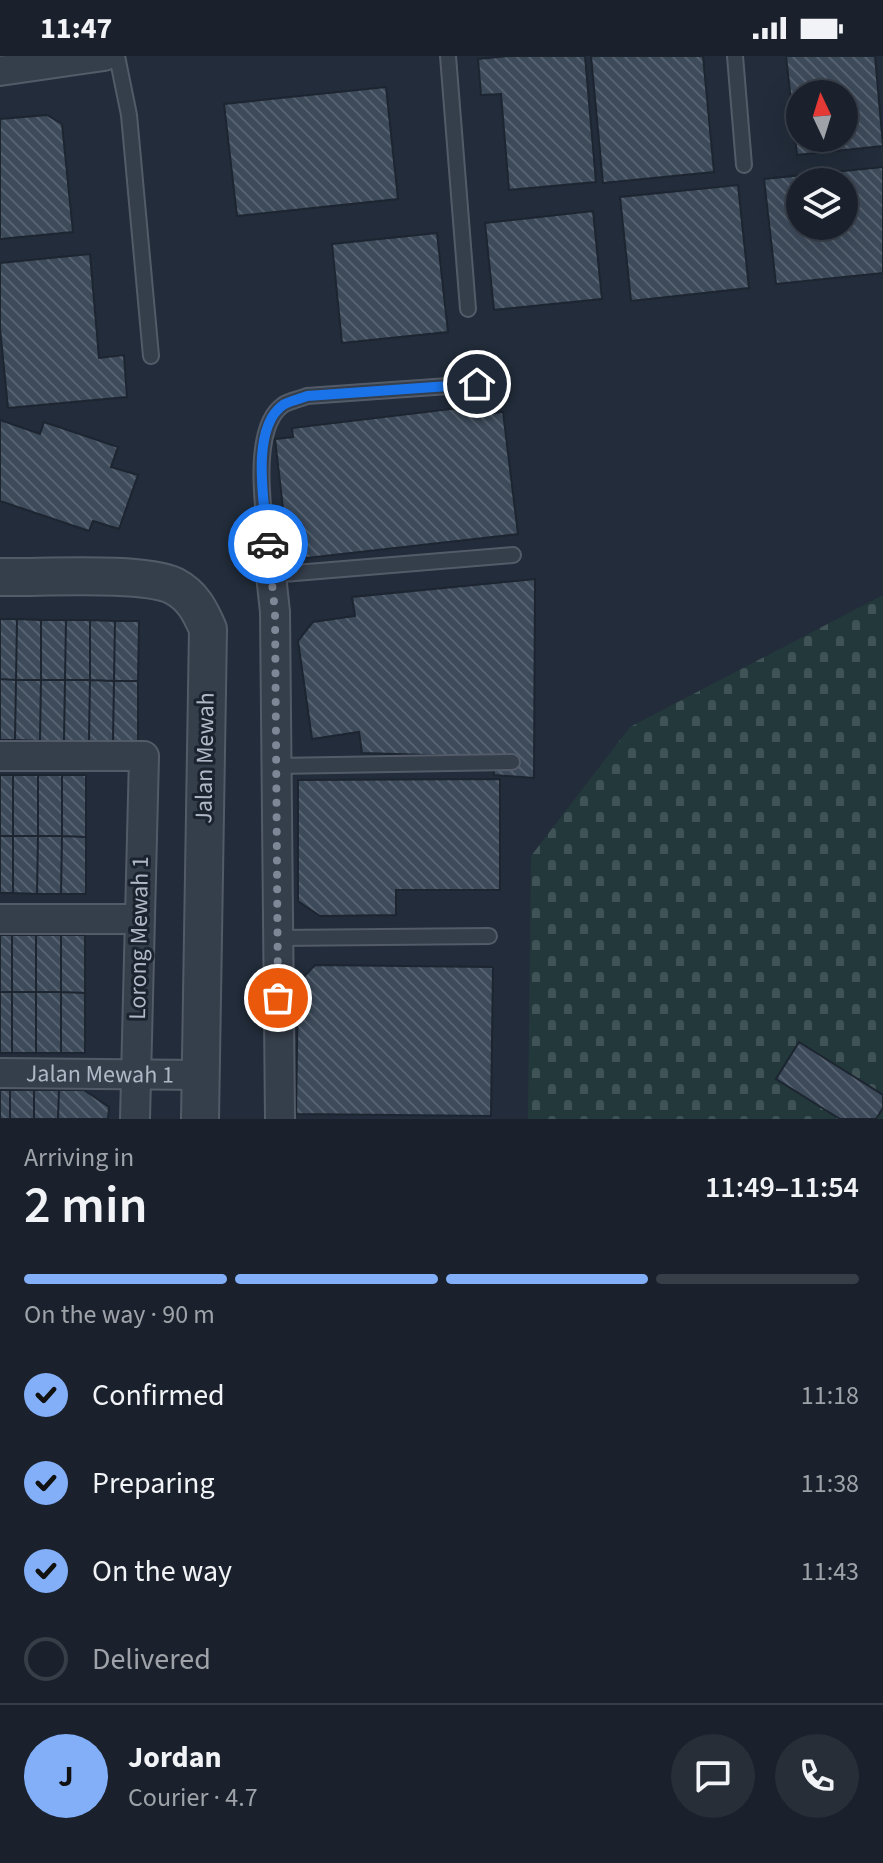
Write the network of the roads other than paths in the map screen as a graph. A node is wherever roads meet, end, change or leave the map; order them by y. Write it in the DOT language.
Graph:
graph roads {
  1 [pos="104,56"];
  2 [pos="117,56"];
  3 [pos="448,56"];
  4 [pos="735,56"];
  5 [pos="0,71"];
  6 [pos="744,165"];
  7 [pos="468,309"];
  8 [pos="151,356"];
  9 [pos="477,384"];
  10 [pos="513,555"];
  11 [pos="271,575"];
  12 [pos="0,577"];
  13 [pos="0,756"];
  14 [pos="512,762"];
  15 [pos="276,766"];
  16 [pos="0,919"];
  17 [pos="139,919"];
  18 [pos="489,936"];
  19 [pos="277,938"];
  20 [pos="0,1073"];
  21 [pos="136,1074"];
  22 [pos="200,1075"];
  23 [pos="135,1119"];
  24 [pos="200,1119"];
  25 [pos="280,1119"];
  1 -- 5 [label="street"];
  2 -- 8 [label="lane"];
  3 -- 7 [label="lane"];
  4 -- 6 [label="lane"];
  9 -- 11 [label="lane"];
  10 -- 11 [label="lane"];
  11 -- 15 [label="street"];
  12 -- 22 [label="street, Jalan Mewah"];
  13 -- 17 [label="street, Lorong Mewah 1"];
  14 -- 15 [label="lane"];
  15 -- 19 [label="street"];
  16 -- 17 [label="street"];
  17 -- 21 [label="street, Lorong Mewah 1"];
  18 -- 19 [label="lane"];
  19 -- 25 [label="street"];
  20 -- 21 [label="street, Jalan Mewah 1"];
  21 -- 22 [label="street, Jalan Mewah 1"];
  21 -- 23 [label="street, Lorong Mewah 1"];
  22 -- 24 [label="street, Jalan Mewah"];
}
